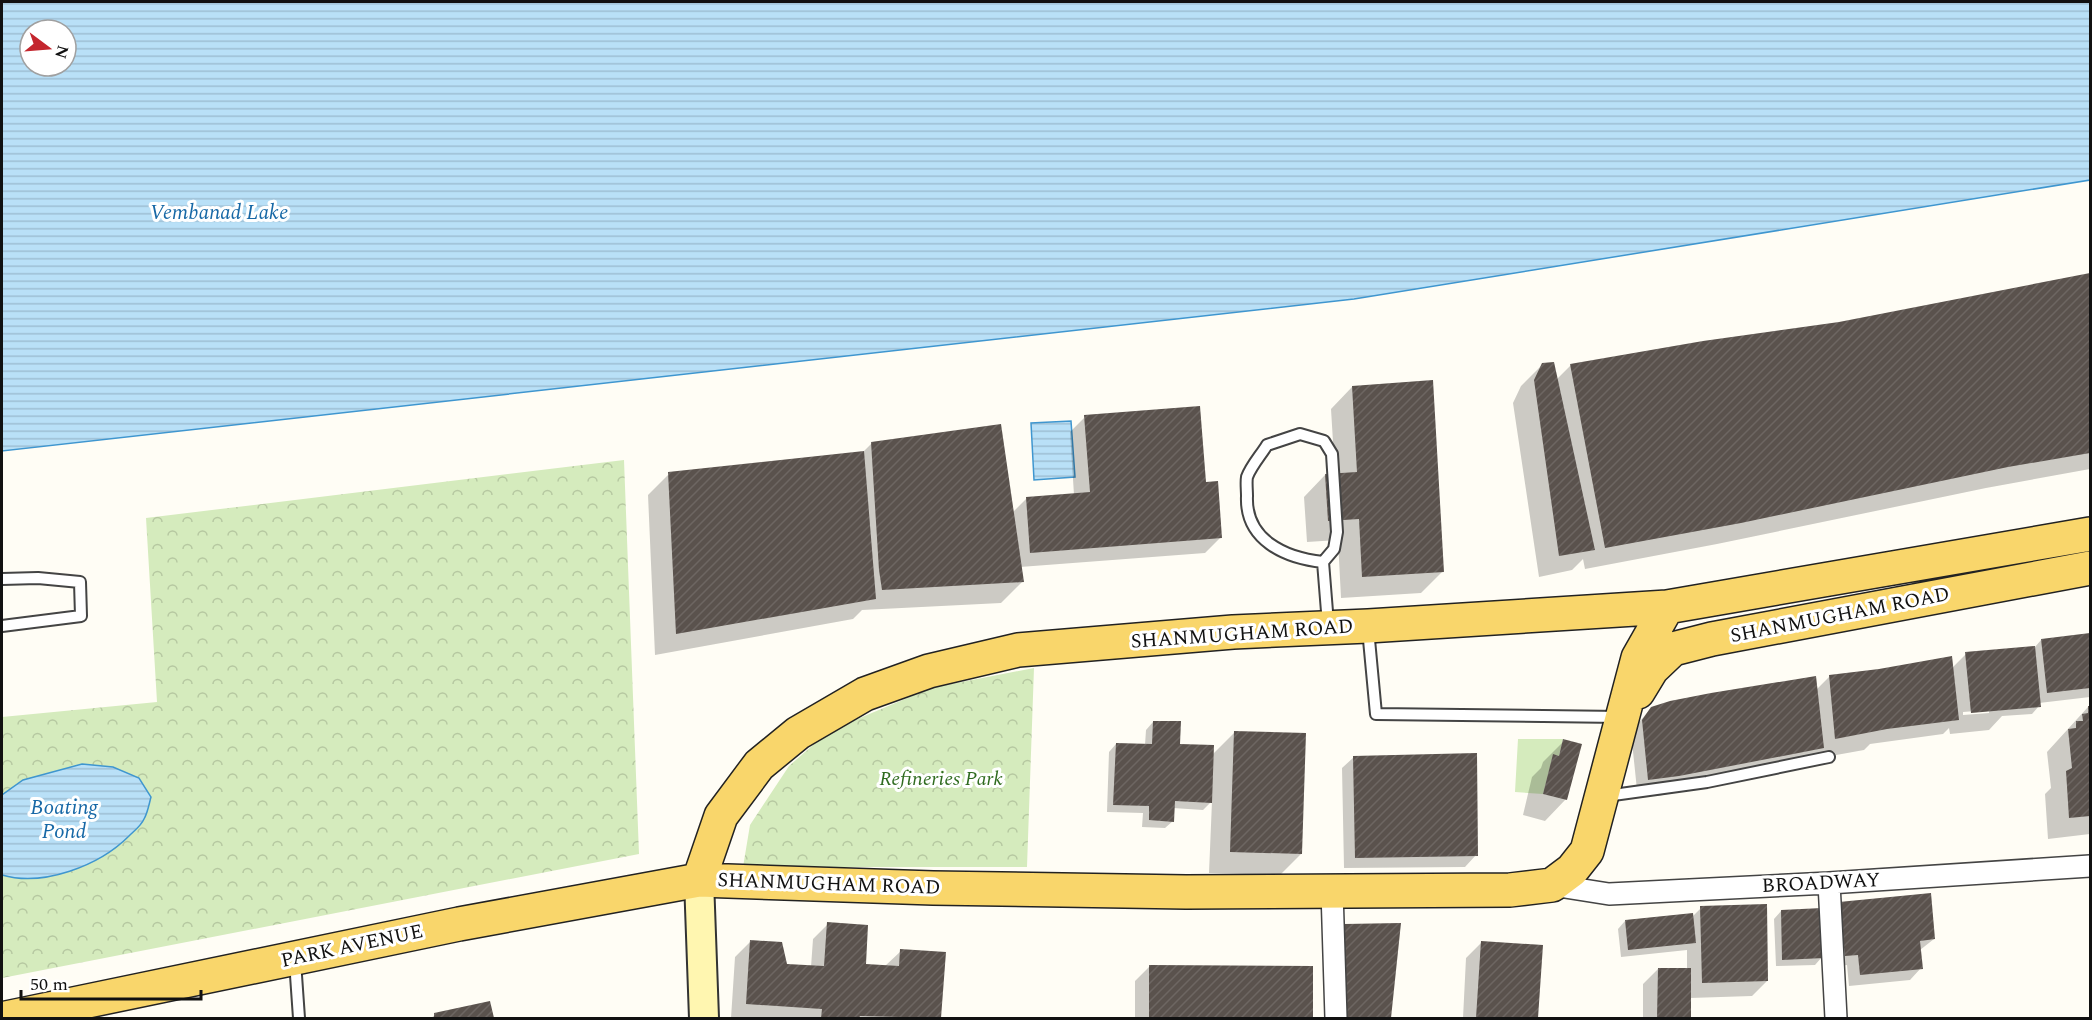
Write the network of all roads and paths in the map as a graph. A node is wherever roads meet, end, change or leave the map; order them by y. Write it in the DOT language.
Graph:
graph roads {
  1 [pos="2091,534"];
  2 [pos="1323,562"];
  3 [pos="2091,568"];
  4 [pos="2,579"];
  5 [pos="1667,607"];
  6 [pos="2,626"];
  7 [pos="1368,626"];
  8 [pos="1328,627"];
  9 [pos="1673,650"];
  10 [pos="1623,717"];
  11 [pos="1829,757"];
  12 [pos="1602,796"];
  13 [pos="2091,866"];
  14 [pos="699,880"];
  15 [pos="1829,883"];
  16 [pos="1552,885"];
  17 [pos="1332,891"];
  18 [pos="295,958"];
  19 [pos="6,1018"];
  20 [pos="299,1018"];
  21 [pos="704,1018"];
  22 [pos="1336,1018"];
  23 [pos="1836,1018"];
  1 -- 5 [label="main road, SHANMUGHAM ROAD"];
  2 -- 2 [label="lane"];
  2 -- 8 [label="lane"];
  3 -- 9 [label="main road, SHANMUGHAM ROAD"];
  4 -- 6 [label="lane"];
  5 -- 7 [label="main road, SHANMUGHAM ROAD"];
  5 -- 9 [label="main road"];
  5 -- 10 [label="main road, SHANMUGHAM ROAD"];
  7 -- 8 [label="main road, SHANMUGHAM ROAD"];
  7 -- 10 [label="lane"];
  8 -- 14 [label="main road, SHANMUGHAM ROAD"];
  9 -- 10 [label="main road, SHANMUGHAM ROAD"];
  10 -- 12 [label="main road, SHANMUGHAM ROAD"];
  11 -- 12 [label="lane"];
  12 -- 16 [label="main road, SHANMUGHAM ROAD"];
  13 -- 15 [label="street, BROADWAY"];
  14 -- 17 [label="main road, SHANMUGHAM ROAD"];
  14 -- 18 [label="main road, PARK AVENUE"];
  14 -- 21 [label="street"];
  15 -- 16 [label="street, BROADWAY"];
  15 -- 23 [label="street"];
  16 -- 17 [label="main road, SHANMUGHAM ROAD"];
  17 -- 22 [label="street"];
  18 -- 19 [label="main road, PARK AVENUE"];
  18 -- 20 [label="lane"];
}
